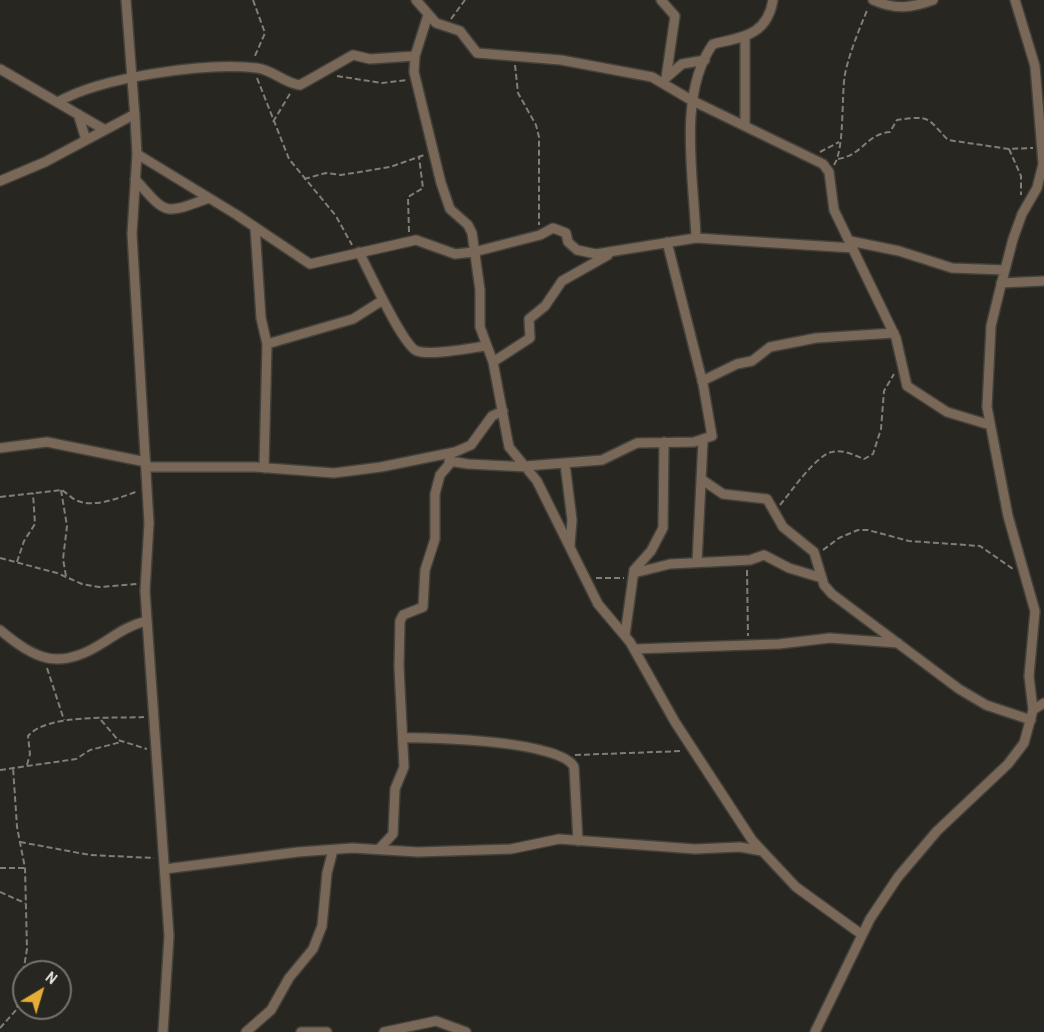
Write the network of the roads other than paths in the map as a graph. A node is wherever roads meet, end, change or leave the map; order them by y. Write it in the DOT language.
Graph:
graph roads {
  1 [pos="126,0"];
  2 [pos="416,0"];
  3 [pos="661,0"];
  4 [pos="773,0"];
  5 [pos="872,0"];
  6 [pos="933,0"];
  7 [pos="1015,0"];
  8 [pos="428,15"];
  9 [pos="745,38"];
  10 [pos="415,56"];
  11 [pos="705,60"];
  12 [pos="0,69"];
  13 [pos="1040,71"];
  14 [pos="131,80"];
  15 [pos="665,80"];
  16 [pos="694,101"];
  17 [pos="58,102"];
  18 [pos="78,114"];
  19 [pos="135,114"];
  20 [pos="744,126"];
  21 [pos="105,130"];
  22 [pos="86,140"];
  23 [pos="137,154"];
  24 [pos="135,179"];
  25 [pos="0,182"];
  26 [pos="209,198"];
  27 [pos="255,228"];
  28 [pos="696,238"];
  29 [pos="667,242"];
  30 [pos="851,244"];
  31 [pos="474,252"];
  32 [pos="357,253"];
  33 [pos="610,254"];
  34 [pos="1005,270"];
  35 [pos="1044,281"];
  36 [pos="1002,283"];
  37 [pos="383,300"];
  38 [pos="894,333"];
  39 [pos="267,344"];
  40 [pos="486,346"];
  41 [pos="493,362"];
  42 [pos="702,381"];
  43 [pos="503,411"];
  44 [pos="990,425"];
  45 [pos="703,441"];
  46 [pos="664,442"];
  47 [pos="0,448"];
  48 [pos="431,458"];
  49 [pos="452,461"];
  50 [pos="565,464"];
  51 [pos="146,465"];
  52 [pos="526,466"];
  53 [pos="264,468"];
  54 [pos="701,479"];
  55 [pos="570,545"];
  56 [pos="697,562"];
  57 [pos="633,575"];
  58 [pos="822,578"];
  59 [pos="146,621"];
  60 [pos="0,630"];
  61 [pos="625,635"];
  62 [pos="899,643"];
  63 [pos="634,649"];
  64 [pos="1044,703"];
  65 [pos="1032,715"];
  66 [pos="403,738"];
  67 [pos="578,841"];
  68 [pos="379,849"];
  69 [pos="333,850"];
  70 [pos="762,851"];
  71 [pos="165,869"];
  72 [pos="861,934"];
  73 [pos="163,1032"];
  74 [pos="246,1032"];
  75 [pos="301,1032"];
  76 [pos="327,1032"];
  77 [pos="384,1032"];
  78 [pos="466,1032"];
  79 [pos="814,1032"];
  1 -- 14 [label="street"];
  2 -- 8 [label="street"];
  3 -- 15 [label="street"];
  4 -- 9 [label="street"];
  5 -- 6 [label="street"];
  7 -- 13 [label="street"];
  8 -- 10 [label="street"];
  8 -- 15 [label="street"];
  9 -- 11 [label="street"];
  9 -- 20 [label="street"];
  10 -- 14 [label="street"];
  10 -- 31 [label="street"];
  11 -- 15 [label="street"];
  11 -- 16 [label="street"];
  12 -- 17 [label="street"];
  13 -- 34 [label="street"];
  14 -- 17 [label="street"];
  14 -- 19 [label="street"];
  15 -- 16 [label="street"];
  16 -- 20 [label="street"];
  16 -- 28 [label="street"];
  17 -- 18 [label="street"];
  18 -- 21 [label="street"];
  18 -- 22 [label="street"];
  19 -- 21 [label="street"];
  19 -- 23 [label="street"];
  20 -- 30 [label="street"];
  21 -- 22 [label="street"];
  22 -- 25 [label="street"];
  23 -- 24 [label="street"];
  23 -- 26 [label="street"];
  24 -- 26 [label="street"];
  24 -- 51 [label="street"];
  26 -- 27 [label="street"];
  27 -- 32 [label="street"];
  27 -- 39 [label="street"];
  28 -- 29 [label="street"];
  28 -- 30 [label="street"];
  29 -- 33 [label="street"];
  29 -- 42 [label="street"];
  30 -- 34 [label="street"];
  30 -- 38 [label="street"];
  31 -- 32 [label="street"];
  31 -- 33 [label="street"];
  31 -- 40 [label="street"];
  32 -- 37 [label="street"];
  33 -- 41 [label="street"];
  34 -- 36 [label="street"];
  35 -- 36 [label="street"];
  36 -- 44 [label="street"];
  37 -- 39 [label="street"];
  37 -- 40 [label="street"];
  38 -- 42 [label="street"];
  38 -- 44 [label="street"];
  39 -- 53 [label="street"];
  40 -- 41 [label="street"];
  41 -- 43 [label="street"];
  42 -- 45 [label="street"];
  43 -- 48 [label="street"];
  43 -- 52 [label="street"];
  44 -- 65 [label="street"];
  45 -- 46 [label="street"];
  45 -- 54 [label="street"];
  46 -- 50 [label="street"];
  46 -- 57 [label="street"];
  47 -- 51 [label="street"];
  48 -- 49 [label="street"];
  48 -- 53 [label="street"];
  49 -- 52 [label="street"];
  49 -- 66 [label="street"];
  50 -- 52 [label="street"];
  50 -- 55 [label="street"];
  51 -- 53 [label="street"];
  51 -- 59 [label="street"];
  52 -- 55 [label="street"];
  54 -- 56 [label="street"];
  54 -- 58 [label="street"];
  55 -- 61 [label="street"];
  56 -- 57 [label="street"];
  56 -- 58 [label="street"];
  57 -- 61 [label="street"];
  58 -- 62 [label="street"];
  59 -- 60 [label="street"];
  59 -- 71 [label="street"];
  61 -- 63 [label="street"];
  62 -- 63 [label="street"];
  62 -- 65 [label="street"];
  63 -- 70 [label="street"];
  64 -- 65 [label="street"];
  65 -- 72 [label="street"];
  66 -- 67 [label="street"];
  66 -- 68 [label="street"];
  67 -- 68 [label="street"];
  67 -- 70 [label="street"];
  68 -- 69 [label="street"];
  69 -- 71 [label="street"];
  69 -- 74 [label="street"];
  70 -- 72 [label="street"];
  71 -- 73 [label="street"];
  72 -- 79 [label="street"];
  75 -- 76 [label="street"];
  77 -- 78 [label="street"];
}
